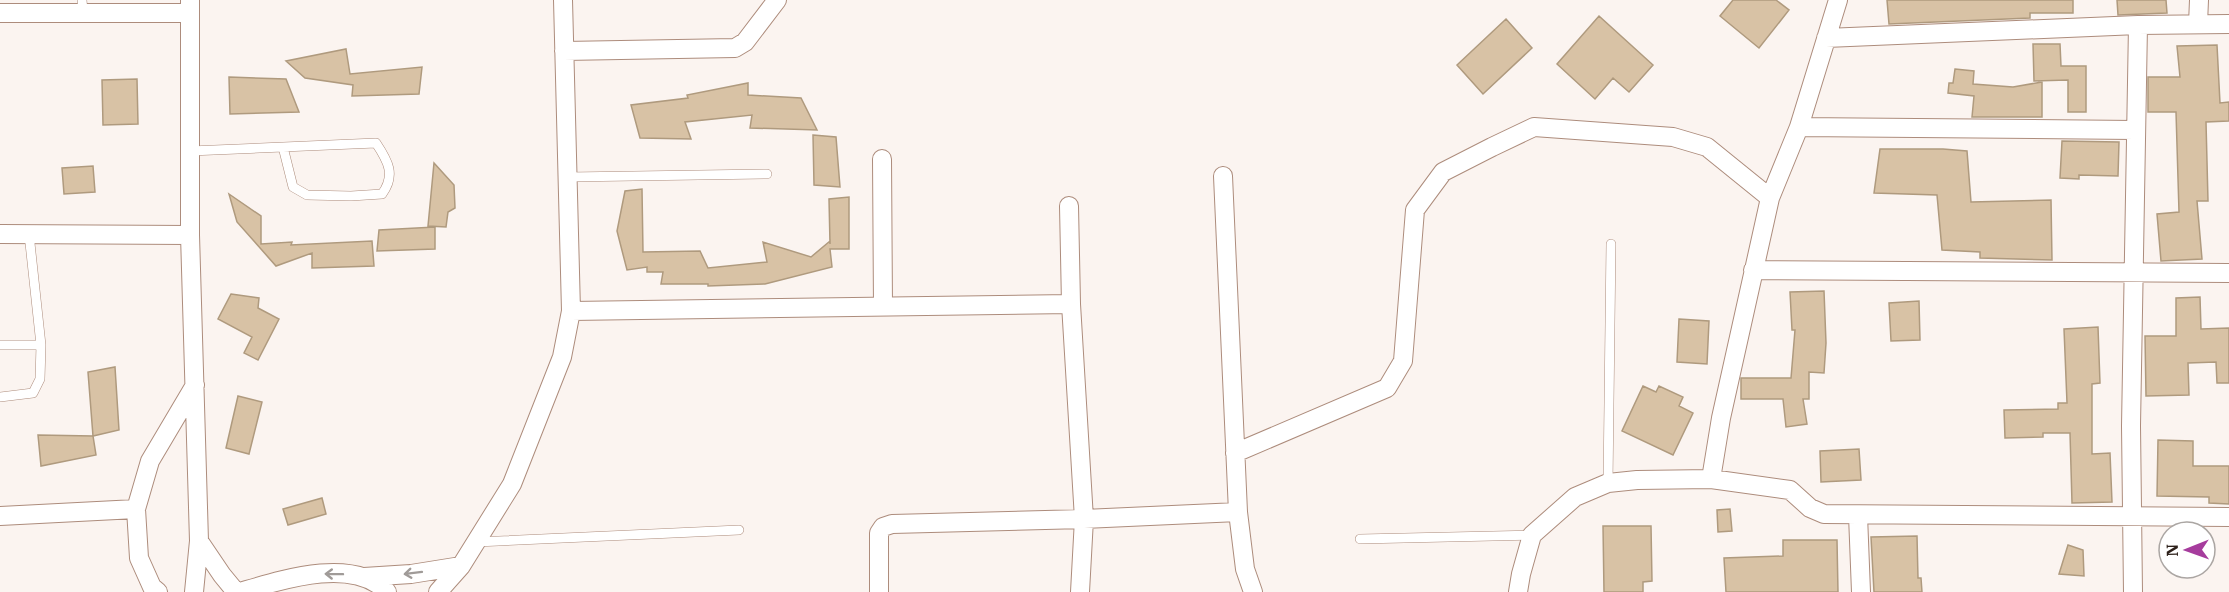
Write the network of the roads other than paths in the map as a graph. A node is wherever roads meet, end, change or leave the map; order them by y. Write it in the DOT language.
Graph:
graph roads {
  1 [pos="563,0"];
  2 [pos="777,0"];
  3 [pos="1838,0"];
  4 [pos="2199,0"];
  5 [pos="82,6"];
  6 [pos="190,7"];
  7 [pos="0,13"];
  8 [pos="2198,24"];
  9 [pos="2229,24"];
  10 [pos="2138,25"];
  11 [pos="1826,38"];
  12 [pos="564,51"];
  13 [pos="1799,127"];
  14 [pos="2135,130"];
  15 [pos="283,147"];
  16 [pos="190,151"];
  17 [pos="882,159"];
  18 [pos="767,174"];
  19 [pos="1223,176"];
  20 [pos="569,177"];
  21 [pos="1770,198"];
  22 [pos="1069,206"];
  23 [pos="0,234"];
  24 [pos="29,234"];
  25 [pos="190,235"];
  26 [pos="1611,244"];
  27 [pos="1753,270"];
  28 [pos="2132,273"];
  29 [pos="2229,273"];
  30 [pos="1071,304"];
  31 [pos="883,306"];
  32 [pos="571,311"];
  33 [pos="0,345"];
  34 [pos="41,345"];
  35 [pos="195,386"];
  36 [pos="0,397"];
  37 [pos="1235,453"];
  38 [pos="1712,479"];
  39 [pos="1608,483"];
  40 [pos="136,509"];
  41 [pos="1238,512"];
  42 [pos="1858,514"];
  43 [pos="2132,515"];
  44 [pos="0,516"];
  45 [pos="2229,517"];
  46 [pos="1084,519"];
  47 [pos="739,530"];
  48 [pos="1532,535"];
  49 [pos="1360,539"];
  50 [pos="199,541"];
  51 [pos="476,542"];
  52 [pos="461,566"];
  53 [pos="364,577"];
  54 [pos="158,592"];
  55 [pos="194,592"];
  56 [pos="238,592"];
  57 [pos="387,592"];
  58 [pos="438,592"];
  59 [pos="879,592"];
  60 [pos="1080,592"];
  61 [pos="1252,592"];
  62 [pos="1518,592"];
  63 [pos="1861,592"];
  64 [pos="2133,592"];
  1 -- 12 [label="street"];
  2 -- 12 [label="street"];
  3 -- 11 [label="street"];
  4 -- 8 [label="street"];
  5 -- 6 [label="street"];
  5 -- 7 [label="street"];
  6 -- 16 [label="street"];
  8 -- 9 [label="street"];
  8 -- 10 [label="street"];
  10 -- 11 [label="street"];
  10 -- 14 [label="street"];
  11 -- 13 [label="street"];
  12 -- 20 [label="street"];
  13 -- 14 [label="street"];
  13 -- 21 [label="street"];
  14 -- 28 [label="street"];
  15 -- 15 [label="lane"];
  15 -- 16 [label="lane"];
  16 -- 25 [label="street"];
  17 -- 31 [label="street"];
  18 -- 20 [label="lane"];
  19 -- 37 [label="street"];
  20 -- 32 [label="street"];
  21 -- 27 [label="street"];
  21 -- 37 [label="street"];
  22 -- 30 [label="street"];
  23 -- 24 [label="street"];
  24 -- 25 [label="street"];
  24 -- 34 [label="lane"];
  25 -- 35 [label="street"];
  26 -- 39 [label="lane"];
  27 -- 28 [label="street"];
  27 -- 38 [label="street"];
  28 -- 29 [label="street"];
  28 -- 43 [label="street"];
  30 -- 31 [label="street"];
  30 -- 46 [label="street"];
  31 -- 32 [label="street"];
  32 -- 51 [label="street"];
  33 -- 34 [label="lane"];
  34 -- 36 [label="lane"];
  35 -- 40 [label="street"];
  35 -- 50 [label="street"];
  37 -- 41 [label="street"];
  38 -- 39 [label="street"];
  38 -- 42 [label="street"];
  39 -- 48 [label="street"];
  40 -- 44 [label="street"];
  40 -- 54 [label="street"];
  41 -- 46 [label="street"];
  41 -- 61 [label="street"];
  42 -- 43 [label="street"];
  42 -- 63 [label="street"];
  43 -- 45 [label="street"];
  43 -- 64 [label="street"];
  46 -- 59 [label="street"];
  46 -- 60 [label="street"];
  47 -- 51 [label="lane"];
  48 -- 49 [label="lane"];
  48 -- 62 [label="street"];
  50 -- 55 [label="street"];
  50 -- 56 [label="street"];
  51 -- 52 [label="street"];
  52 -- 53 [label="street, one-way"];
  52 -- 58 [label="street"];
  53 -- 56 [label="street, one-way"];
  53 -- 57 [label="street"];
}
